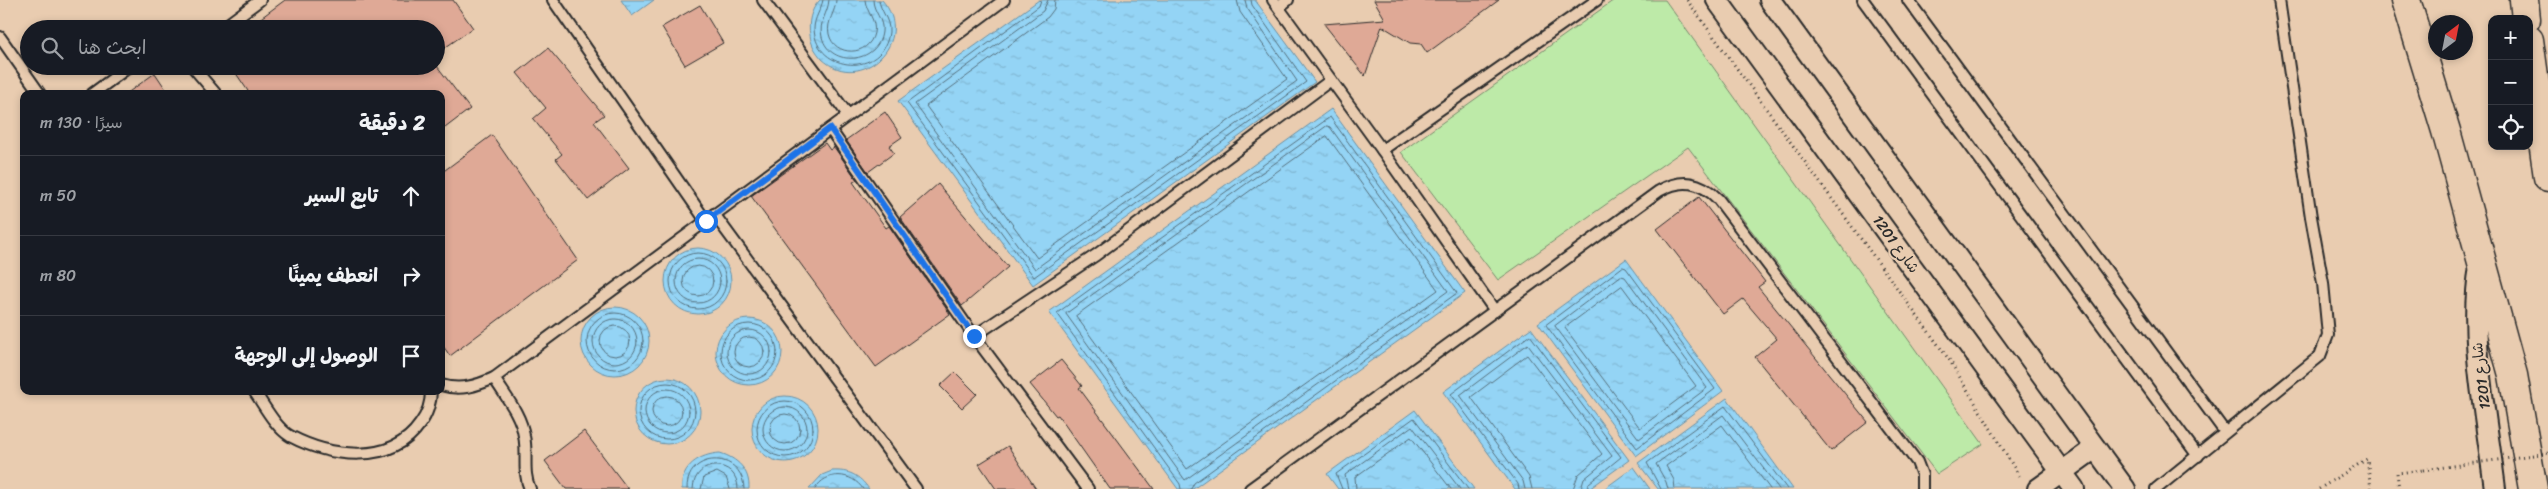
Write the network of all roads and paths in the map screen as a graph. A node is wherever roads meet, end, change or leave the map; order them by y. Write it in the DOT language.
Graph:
graph roads {
  1 [pos="260,0"];
  2 [pos="553,0"];
  3 [pos="764,0"];
  4 [pos="1004,0"];
  5 [pos="1288,0"];
  6 [pos="1597,0"];
  7 [pos="1687,0"];
  8 [pos="1717,0"];
  9 [pos="1770,0"];
  10 [pos="1863,0"];
  11 [pos="1908,0"];
  12 [pos="2279,0"];
  13 [pos="2406,0"];
  14 [pos="2524,0"];
  15 [pos="1276,4"];
  16 [pos="2526,15"];
  17 [pos="233,20"];
  18 [pos="0,37"];
  19 [pos="2532,60"];
  20 [pos="20,66"];
  21 [pos="27,75"];
  22 [pos="118,75"];
  23 [pos="200,75"];
  24 [pos="1331,80"];
  25 [pos="37,90"];
  26 [pos="97,90"];
  27 [pos="213,90"];
  28 [pos="848,115"];
  29 [pos="830,128"];
  30 [pos="1382,150"];
  31 [pos="2548,177"];
  32 [pos="710,217"];
  33 [pos="2481,263"];
  34 [pos="1494,311"];
  35 [pos="974,336"];
  36 [pos="494,378"];
  37 [pos="445,385"];
  38 [pos="257,395"];
  39 [pos="430,395"];
  40 [pos="2225,432"];
  41 [pos="2095,448"];
  42 [pos="2548,453"];
  43 [pos="2198,456"];
  44 [pos="2062,472"];
  45 [pos="2030,485"];
  46 [pos="530,489"];
  47 [pos="916,489"];
  48 [pos="1088,489"];
  49 [pos="1250,489"];
  50 [pos="1922,489"];
  51 [pos="2074,489"];
  52 [pos="2125,489"];
  53 [pos="2156,489"];
  54 [pos="2320,489"];
  55 [pos="2371,489"];
  56 [pos="2399,489"];
  57 [pos="2495,489"];
  58 [pos="2533,489"];
  1 -- 17 [label="lane"];
  2 -- 32 [label="lane"];
  3 -- 28 [label="lane"];
  4 -- 28 [label="lane"];
  5 -- 15 [label="lane"];
  6 -- 30 [label="lane"];
  7 -- 45 [label="path"];
  8 -- 44 [label="street, شارع 1201"];
  9 -- 41 [label="street"];
  10 -- 43 [label="lane"];
  11 -- 40 [label="lane"];
  12 -- 40 [label="lane"];
  13 -- 33 [label="highway"];
  14 -- 16 [label="highway"];
  15 -- 24 [label="lane"];
  18 -- 20 [label="lane"];
  19 -- 31 [label="highway"];
  21 -- 25 [label="lane"];
  22 -- 26 [label="lane"];
  23 -- 27 [label="lane"];
  24 -- 30 [label="lane"];
  24 -- 35 [label="lane"];
  28 -- 29 [label="lane"];
  29 -- 32 [label="lane"];
  29 -- 35 [label="lane"];
  30 -- 34 [label="lane"];
  32 -- 36 [label="lane"];
  32 -- 47 [label="lane"];
  33 -- 57 [label="street, شارع 1201"];
  33 -- 58 [label="highway"];
  34 -- 49 [label="lane"];
  34 -- 50 [label="lane"];
  35 -- 48 [label="lane"];
  36 -- 37 [label="lane"];
  36 -- 46 [label="lane"];
  38 -- 39 [label="lane"];
  40 -- 43 [label="lane"];
  41 -- 44 [label="street"];
  41 -- 52 [label="street"];
  42 -- 56 [label="path, bridge"];
  43 -- 53 [label="lane"];
  44 -- 45 [label="street"];
  44 -- 51 [label="street, شارع 1201"];
  54 -- 55 [label="path"];
}
